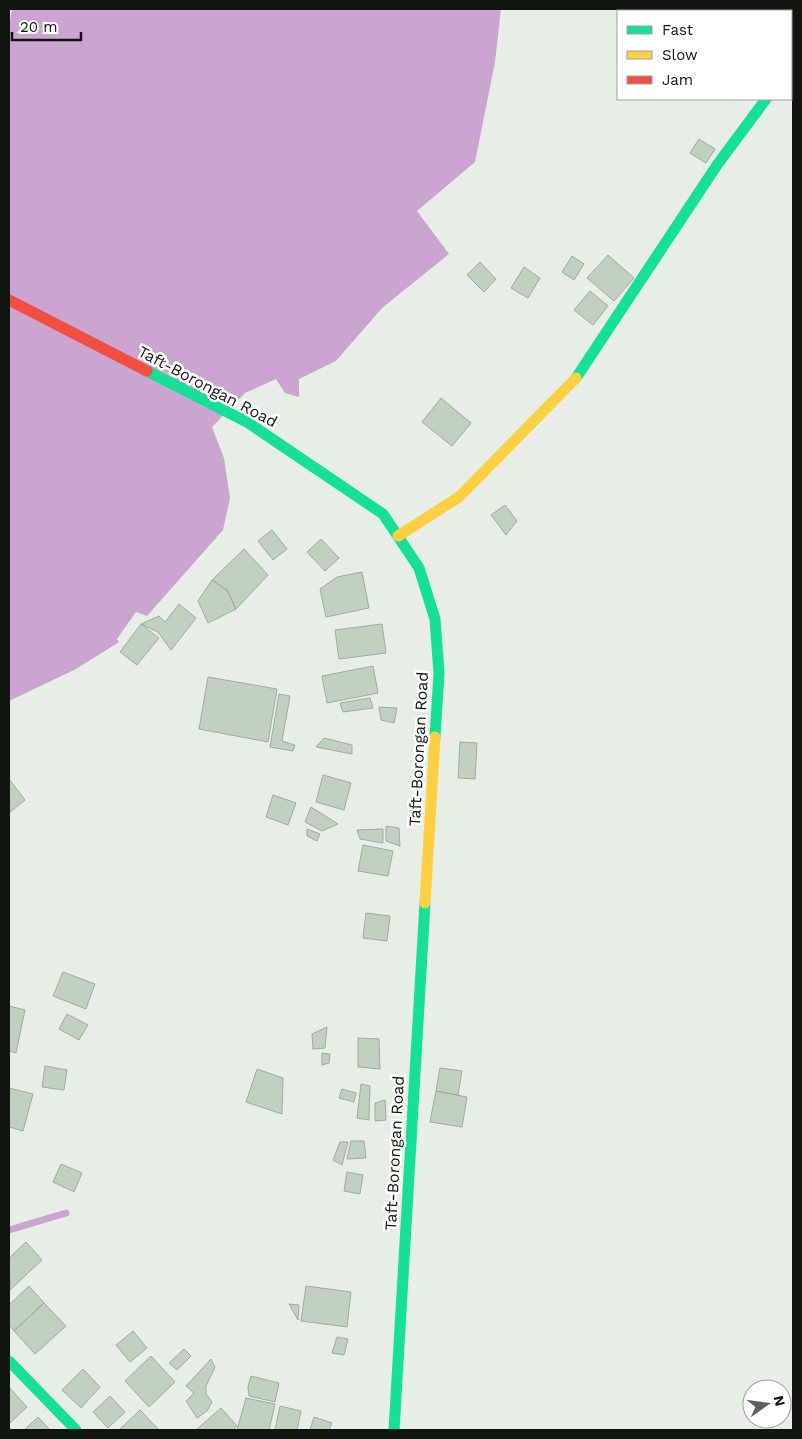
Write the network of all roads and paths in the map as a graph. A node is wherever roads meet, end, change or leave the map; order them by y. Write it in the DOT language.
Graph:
graph roads {
  1 [pos="765,100"];
  2 [pos="9,300"];
  3 [pos="398,536"];
  4 [pos="9,1362"];
  5 [pos="76,1430"];
  6 [pos="394,1430"];
  1 -- 3 [label="main road"];
  2 -- 3 [label="main road, Taft-Borongan Road"];
  3 -- 6 [label="main road, Taft-Borongan Road"];
  4 -- 5 [label="main road"];
}
